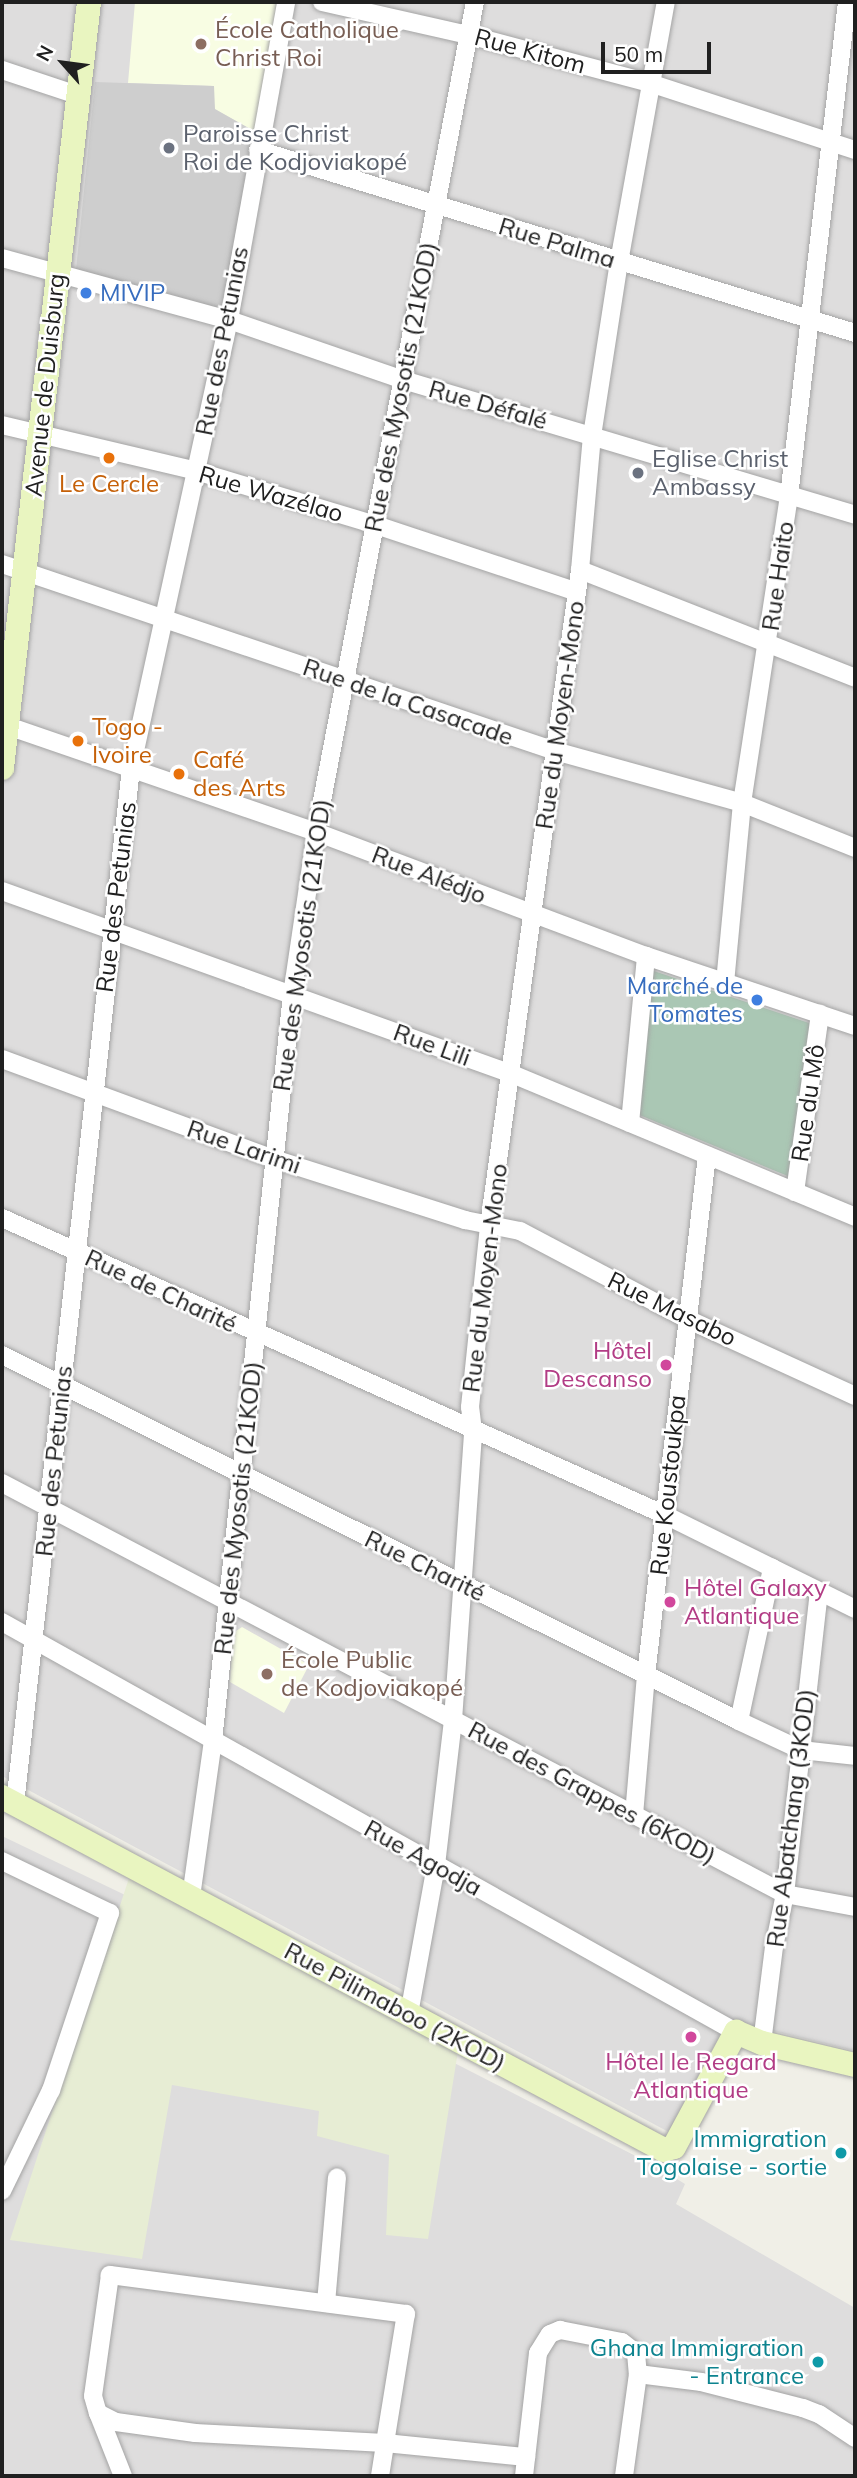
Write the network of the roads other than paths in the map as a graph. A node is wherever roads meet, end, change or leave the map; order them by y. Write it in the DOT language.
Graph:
graph roads {
  1 [pos="89,2"];
  2 [pos="286,2"];
  3 [pos="322,2"];
  4 [pos="475,2"];
  5 [pos="666,2"];
  6 [pos="847,2"];
  7 [pos="469,35"];
  8 [pos="2,70"];
  9 [pos="653,84"];
  10 [pos="77,95"];
  11 [pos="832,144"];
  12 [pos="258,150"];
  13 [pos="855,150"];
  14 [pos="437,206"];
  15 [pos="2,257"];
  16 [pos="619,262"];
  17 [pos="57,271"];
  18 [pos="229,320"];
  19 [pos="809,320"];
  20 [pos="855,333"];
  21 [pos="403,380"];
  22 [pos="2,425"];
  23 [pos="39,436"];
  24 [pos="592,436"];
  25 [pos="196,471"];
  26 [pos="789,496"];
  27 [pos="855,515"];
  28 [pos="373,524"];
  29 [pos="2,564"];
  30 [pos="580,570"];
  31 [pos="26,573"];
  32 [pos="577,592"];
  33 [pos="162,617"];
  34 [pos="768,646"];
  35 [pos="855,678"];
  36 [pos="345,682"];
  37 [pos="4,725"];
  38 [pos="555,751"];
  39 [pos="2,768"];
  40 [pos="131,769"];
  41 [pos="742,803"];
  42 [pos="316,832"];
  43 [pos="855,848"];
  44 [pos="2,891"];
  45 [pos="533,914"];
  46 [pos="112,931"];
  47 [pos="646,956"];
  48 [pos="725,983"];
  49 [pos="292,995"];
  50 [pos="820,1014"];
  51 [pos="855,1026"];
  52 [pos="2,1059"];
  53 [pos="512,1074"];
  54 [pos="94,1093"];
  55 [pos="630,1123"];
  56 [pos="707,1156"];
  57 [pos="274,1159"];
  58 [pos="795,1192"];
  59 [pos="855,1217"];
  60 [pos="2,1218"];
  61 [pos="489,1225"];
  62 [pos="77,1253"];
  63 [pos="687,1319"];
  64 [pos="257,1335"];
  65 [pos="2,1355"];
  66 [pos="62,1385"];
  67 [pos="855,1396"];
  68 [pos="473,1432"];
  69 [pos="240,1473"];
  70 [pos="2,1483"];
  71 [pos="49,1507"];
  72 [pos="665,1515"];
  73 [pos="772,1568"];
  74 [pos="462,1584"];
  75 [pos="820,1592"];
  76 [pos="229,1602"];
  77 [pos="855,1609"];
  78 [pos="2,1622"];
  79 [pos="35,1641"];
  80 [pos="646,1675"];
  81 [pos="453,1720"];
  82 [pos="738,1721"];
  83 [pos="214,1741"];
  84 [pos="801,1750"];
  85 [pos="855,1756"];
  86 [pos="8,1800"];
  87 [pos="634,1815"];
  88 [pos="2,1861"];
  89 [pos="436,1865"];
  90 [pos="785,1895"];
  91 [pos="191,1897"];
  92 [pos="855,1907"];
  93 [pos="409,2014"];
  94 [pos="736,2032"];
  95 [pos="762,2043"];
  96 [pos="855,2064"];
  97 [pos="337,2177"];
  98 [pos="2,2191"];
  99 [pos="326,2303"];
  100 [pos="638,2374"];
  101 [pos="98,2413"];
  102 [pos="855,2438"];
  103 [pos="385,2443"];
  104 [pos="526,2457"];
  105 [pos="123,2476"];
  106 [pos="380,2476"];
  107 [pos="524,2476"];
  108 [pos="624,2476"];
  1 -- 10 [label="street, Avenue de Duisburg"];
  2 -- 12 [label="street, Rue des Petunias"];
  3 -- 7 [label="street, Rue Kitom"];
  4 -- 7 [label="street, Rue des Myosotis (21KOD)"];
  5 -- 9 [label="street, Rue du Moyen-Mono"];
  6 -- 11 [label="street, Rue Haito"];
  7 -- 9 [label="street, Rue Kitom"];
  7 -- 14 [label="street, Rue des Myosotis (21KOD)"];
  8 -- 10 [label="street"];
  9 -- 11 [label="street, Rue Kitom"];
  9 -- 16 [label="street, Rue du Moyen-Mono"];
  10 -- 17 [label="street, Avenue de Duisburg"];
  11 -- 13 [label="street, Rue Kitom"];
  11 -- 19 [label="street, Rue Haito"];
  12 -- 14 [label="street, Rue Palma"];
  12 -- 18 [label="street, Rue des Petunias"];
  14 -- 16 [label="street, Rue Palma"];
  14 -- 21 [label="street, Rue des Myosotis (21KOD)"];
  15 -- 17 [label="street, Rue Défalé"];
  16 -- 19 [label="street, Rue Palma"];
  16 -- 24 [label="street, Rue du Moyen-Mono"];
  17 -- 18 [label="street, Rue Défalé"];
  17 -- 23 [label="street, Avenue de Duisburg"];
  18 -- 21 [label="street, Rue Défalé"];
  18 -- 25 [label="street, Rue des Petunias"];
  19 -- 20 [label="street, Rue Palma"];
  19 -- 26 [label="street, Rue Haito"];
  21 -- 24 [label="street, Rue Défalé"];
  21 -- 28 [label="street, Rue des Myosotis (21KOD)"];
  22 -- 23 [label="street, Rue Wazélao"];
  23 -- 25 [label="street, Rue Wazélao"];
  23 -- 31 [label="street, Avenue de Duisburg"];
  24 -- 26 [label="street, Rue Défalé"];
  24 -- 30 [label="street, Rue du Moyen-Mono"];
  25 -- 28 [label="street, Rue Wazélao"];
  25 -- 33 [label="street, Rue des Petunias"];
  26 -- 27 [label="street, Rue Défalé"];
  26 -- 34 [label="street, Rue Haito"];
  28 -- 32 [label="street, Rue Wazélao"];
  28 -- 36 [label="street, Rue des Myosotis (21KOD)"];
  29 -- 31 [label="street, Rue de la Casacade"];
  30 -- 32 [label="street, Rue du Moyen-Mono"];
  30 -- 34 [label="street"];
  31 -- 33 [label="street, Rue de la Casacade"];
  31 -- 37 [label="street, Avenue de Duisburg"];
  32 -- 38 [label="street, Rue du Moyen-Mono"];
  33 -- 36 [label="street, Rue de la Casacade"];
  33 -- 40 [label="street, Rue des Petunias"];
  34 -- 35 [label="street"];
  34 -- 41 [label="street, Rue Haito"];
  36 -- 38 [label="street, Rue de la Casacade"];
  36 -- 42 [label="street, Rue des Myosotis (21KOD)"];
  37 -- 39 [label="street, Avenue de Duisburg"];
  37 -- 40 [label="street, Rue Alédjo"];
  38 -- 41 [label="street, Rue de la Casacade"];
  38 -- 45 [label="street, Rue du Moyen-Mono"];
  40 -- 42 [label="street, Rue Alédjo"];
  40 -- 46 [label="street, Rue des Petunias"];
  41 -- 43 [label="street, Rue de la Casacade"];
  41 -- 48 [label="street, Rue Haito"];
  42 -- 45 [label="street, Rue Alédjo"];
  42 -- 49 [label="street, Rue des Myosotis (21KOD)"];
  44 -- 46 [label="street, Rue Lili"];
  45 -- 47 [label="street, Rue Alédjo"];
  45 -- 53 [label="street, Rue du Moyen-Mono"];
  46 -- 49 [label="street, Rue Lili"];
  46 -- 54 [label="street, Rue des Petunias"];
  47 -- 48 [label="street, Rue Alédjo"];
  47 -- 55 [label="street"];
  48 -- 50 [label="street, Rue Alédjo"];
  49 -- 53 [label="street, Rue Lili"];
  49 -- 57 [label="street, Rue des Myosotis (21KOD)"];
  50 -- 51 [label="street, Rue Alédjo"];
  50 -- 58 [label="street, Rue du Mô"];
  52 -- 54 [label="street, Rue Larimi"];
  53 -- 55 [label="street, Rue Lili"];
  53 -- 61 [label="street, Rue du Moyen-Mono"];
  54 -- 57 [label="street, Rue Larimi"];
  54 -- 62 [label="street, Rue des Petunias"];
  55 -- 56 [label="street, Rue Lili"];
  56 -- 58 [label="street, Rue Lili"];
  56 -- 63 [label="street, Rue Koustoukpa"];
  57 -- 61 [label="street, Rue Larimi"];
  57 -- 64 [label="street, Rue des Myosotis (21KOD)"];
  58 -- 59 [label="street, Rue Lili"];
  60 -- 62 [label="street, Rue de Charité"];
  61 -- 63 [label="street, Rue Masabo"];
  61 -- 68 [label="street, Rue du Moyen-Mono"];
  62 -- 64 [label="street, Rue de Charité"];
  62 -- 66 [label="street, Rue des Petunias"];
  63 -- 67 [label="street, Rue Masabo"];
  63 -- 72 [label="street, Rue Koustoukpa"];
  64 -- 68 [label="street, Rue de Charité"];
  64 -- 69 [label="street, Rue des Myosotis (21KOD)"];
  65 -- 66 [label="street, Rue Charité"];
  66 -- 69 [label="street, Rue Charité"];
  66 -- 71 [label="street, Rue des Petunias"];
  68 -- 72 [label="street, Rue de Charité"];
  68 -- 74 [label="street, Rue du Moyen-Mono"];
  69 -- 74 [label="street, Rue Charité"];
  69 -- 76 [label="street, Rue des Myosotis (21KOD)"];
  70 -- 71 [label="street, Rue des Grappes (6KOD)"];
  71 -- 76 [label="street, Rue des Grappes (6KOD)"];
  71 -- 79 [label="street, Rue des Petunias"];
  72 -- 73 [label="street, Rue de Charité"];
  72 -- 80 [label="street, Rue Koustoukpa"];
  73 -- 75 [label="street, Rue de Charité"];
  73 -- 82 [label="street"];
  74 -- 80 [label="street, Rue Charité"];
  74 -- 81 [label="street, Rue du Moyen-Mono"];
  75 -- 77 [label="street, Rue de Charité"];
  75 -- 84 [label="street, Rue Abatchang (3KOD)"];
  76 -- 81 [label="street, Rue des Grappes (6KOD)"];
  76 -- 83 [label="street, Rue des Myosotis (21KOD)"];
  78 -- 79 [label="street, Rue Agodja"];
  79 -- 83 [label="street, Rue Agodja"];
  79 -- 86 [label="street, Rue des Petunias"];
  80 -- 82 [label="street, Rue Charité"];
  80 -- 87 [label="street, Rue Koustoukpa"];
  81 -- 87 [label="street, Rue des Grappes (6KOD)"];
  81 -- 89 [label="street, Rue du Moyen-Mono"];
  82 -- 84 [label="street, Rue Charité"];
  83 -- 89 [label="street, Rue Agodja"];
  83 -- 91 [label="street, Rue des Myosotis (21KOD)"];
  84 -- 85 [label="street, Rue Charité"];
  84 -- 90 [label="street, Rue Abatchang (3KOD)"];
  86 -- 91 [label="street, Rue Pilimaboo (2KOD)"];
  87 -- 90 [label="street, Rue des Grappes (6KOD)"];
  88 -- 98 [label="street"];
  89 -- 93 [label="street, Rue du Moyen-Mono"];
  89 -- 94 [label="street, Rue Agodja"];
  90 -- 92 [label="street, Rue des Grappes (6KOD)"];
  90 -- 95 [label="street, Rue Abatchang (3KOD)"];
  91 -- 93 [label="street, Rue Pilimaboo (2KOD)"];
  93 -- 94 [label="street, Rue Pilimaboo (2KOD)"];
  94 -- 95 [label="street, Rue Agodja"];
  95 -- 96 [label="street, Rue Agodja"];
  97 -- 99 [label="street"];
  99 -- 101 [label="street"];
  99 -- 103 [label="street"];
  100 -- 102 [label="street"];
  100 -- 104 [label="street"];
  100 -- 108 [label="street"];
  101 -- 103 [label="street"];
  101 -- 105 [label="street"];
  103 -- 104 [label="street"];
  103 -- 106 [label="street"];
  104 -- 107 [label="street"];
}
